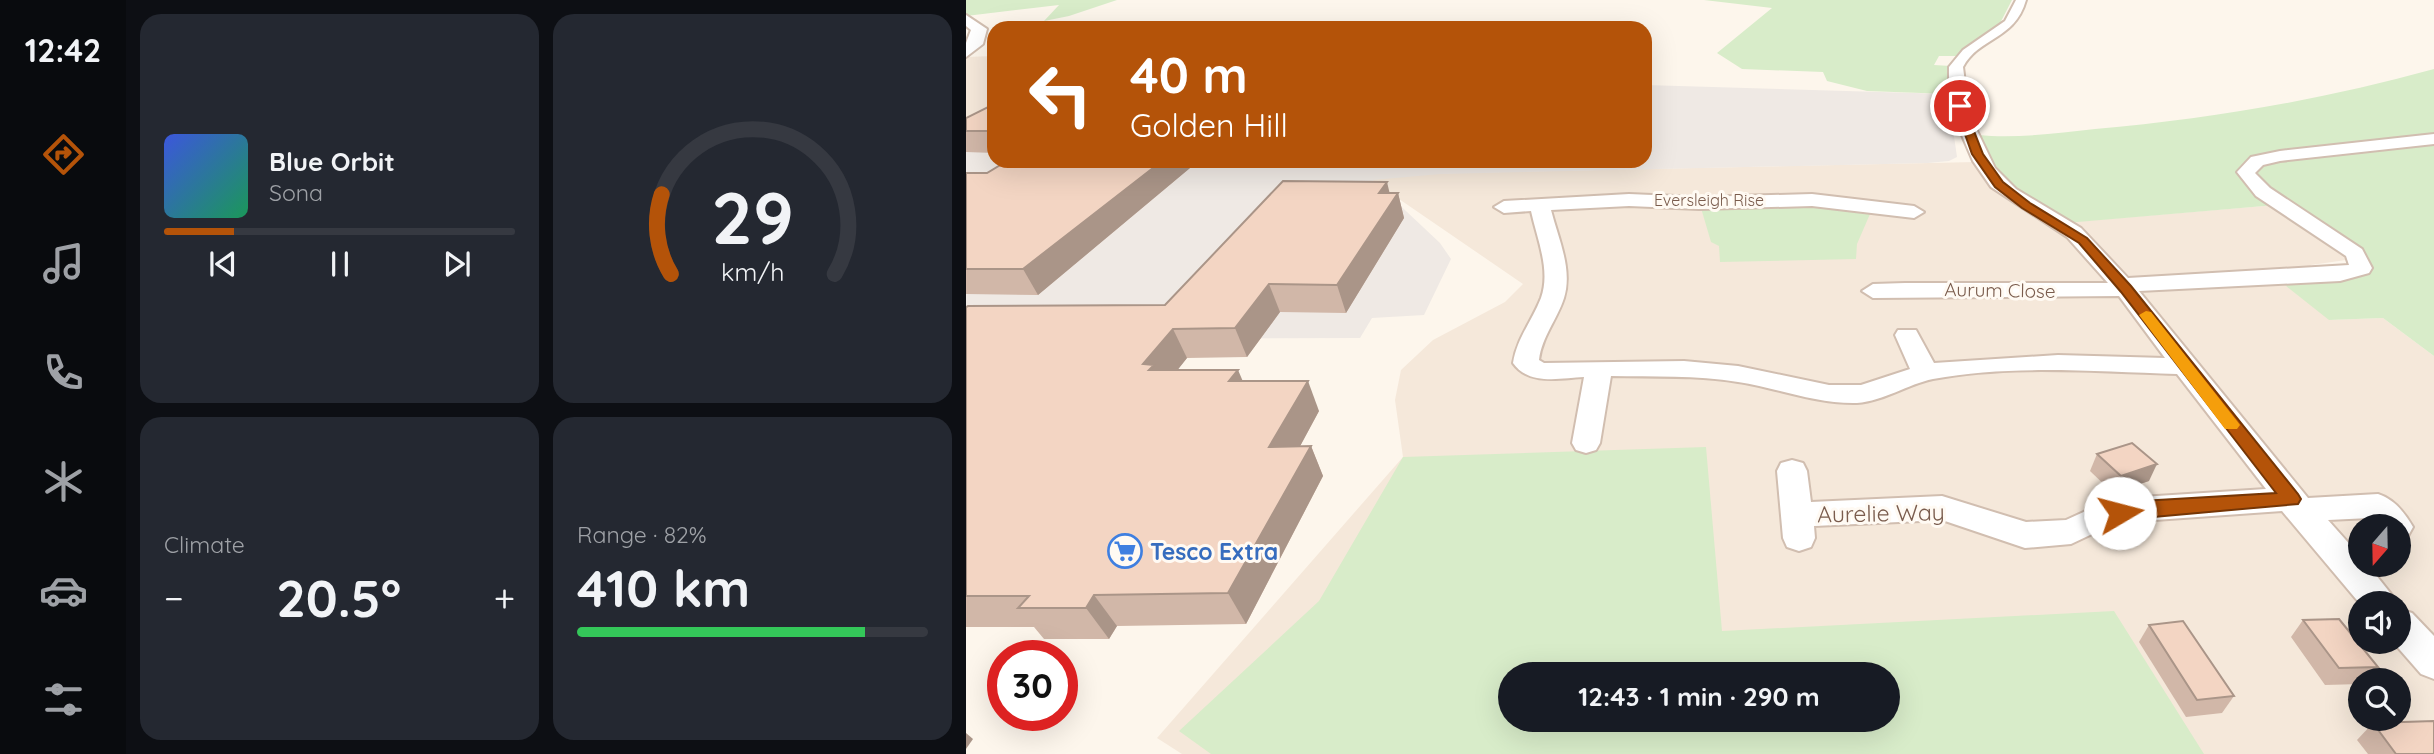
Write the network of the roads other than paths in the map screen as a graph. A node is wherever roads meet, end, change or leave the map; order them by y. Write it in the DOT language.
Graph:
graph roads {
  1 [pos="2021,0"];
  2 [pos="966,19"];
  3 [pos="966,52"];
  4 [pos="2434,139"];
  5 [pos="1539,206"];
  6 [pos="1504,207"];
  7 [pos="1914,212"];
  8 [pos="2124,287"];
  9 [pos="1874,291"];
  10 [pos="1907,335"];
  11 [pos="2184,366"];
  12 [pos="1599,368"];
  13 [pos="1925,372"];
  14 [pos="1586,443"];
  15 [pos="1791,471"];
  16 [pos="2294,504"];
  17 [pos="2386,514"];
  18 [pos="2370,591"];
  19 [pos="2411,637"];
  20 [pos="2434,662"];
  1 -- 8 [label="street"];
  2 -- 3 [label="street"];
  4 -- 8 [label="street"];
  5 -- 6 [label="street, Eversleigh Rise"];
  5 -- 7 [label="street, Eversleigh Rise"];
  5 -- 12 [label="street"];
  8 -- 9 [label="street, Aurum Close"];
  8 -- 11 [label="street"];
  10 -- 13 [label="street"];
  11 -- 13 [label="street"];
  11 -- 16 [label="street"];
  12 -- 13 [label="street"];
  12 -- 14 [label="street"];
  15 -- 16 [label="street, Aurelie Way"];
  16 -- 17 [label="street, Aurelie Way"];
  16 -- 18 [label="street"];
  19 -- 20 [label="street"];
}
